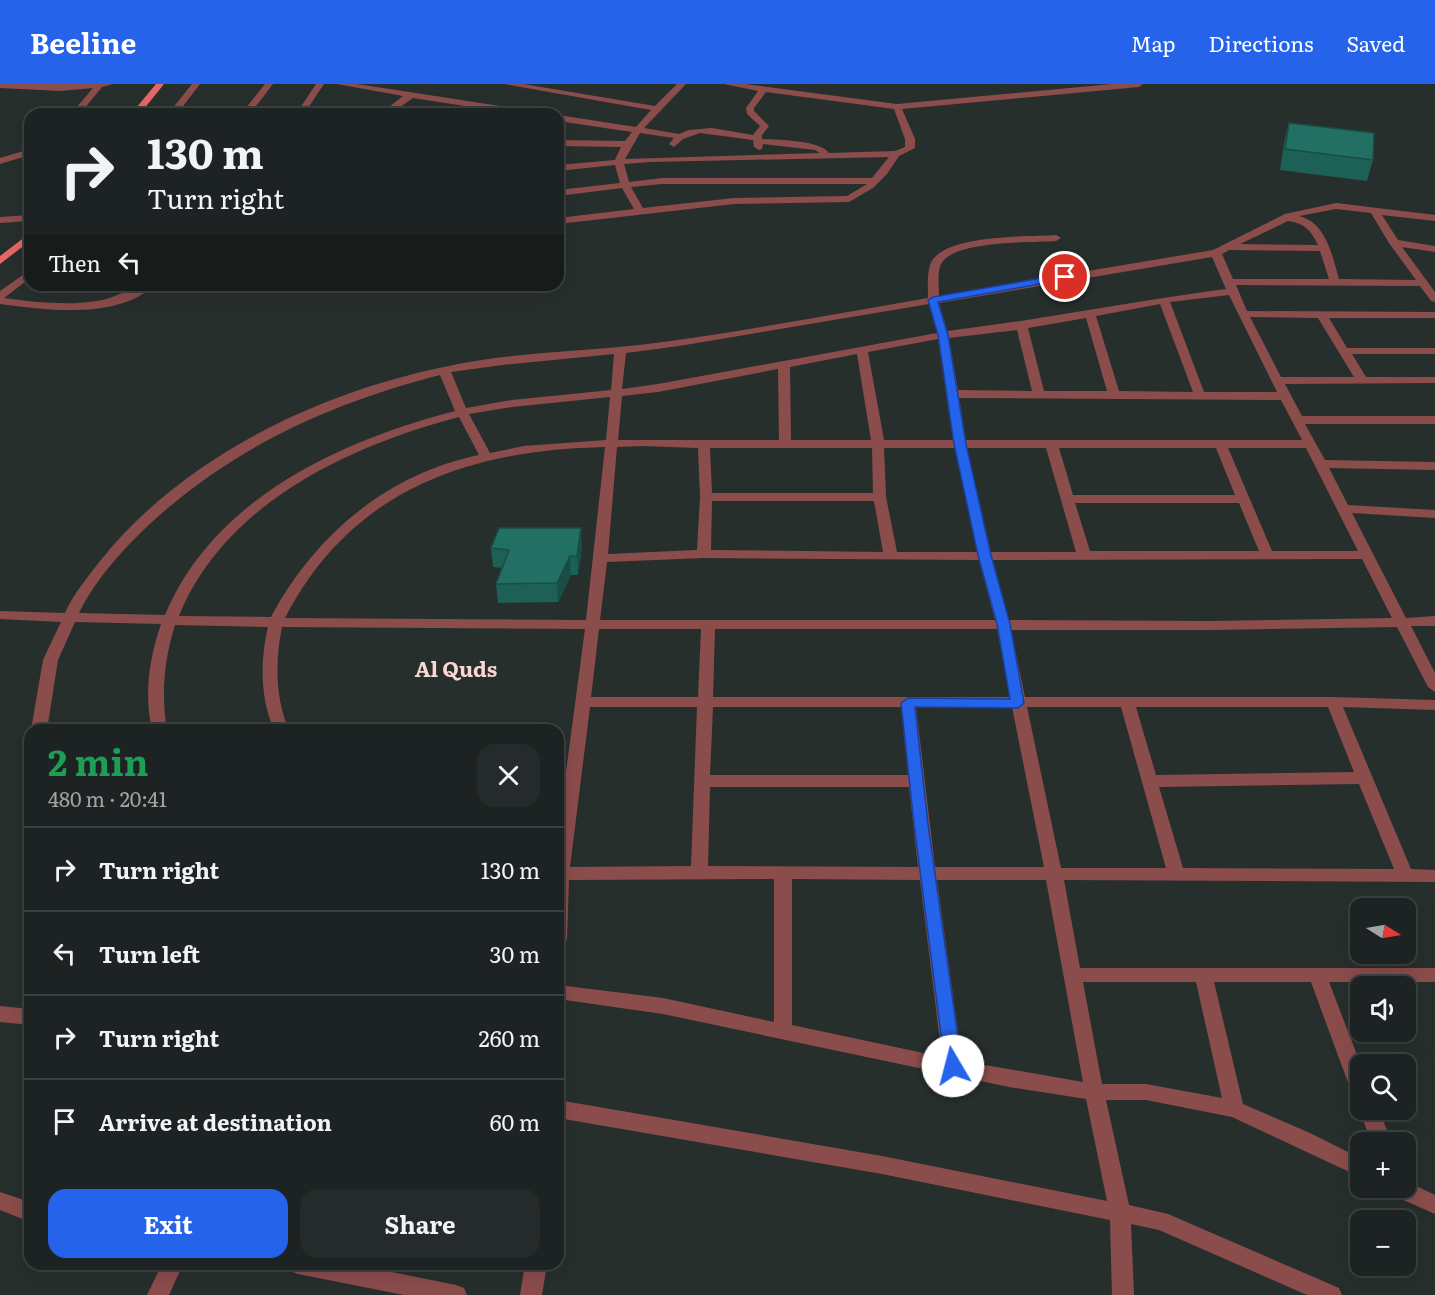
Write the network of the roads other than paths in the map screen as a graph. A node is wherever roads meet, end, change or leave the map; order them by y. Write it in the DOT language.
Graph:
graph roads {
  1 [pos="160,84"];
  2 [pos="196,84"];
  3 [pos="269,84"];
  4 [pos="320,84"];
  5 [pos="341,84"];
  6 [pos="508,84"];
  7 [pos="682,84"];
  8 [pos="728,84"];
  9 [pos="1050,84"];
  10 [pos="1139,84"];
  11 [pos="104,85"];
  12 [pos="0,86"];
  13 [pos="763,91"];
  14 [pos="1059,93"];
  15 [pos="411,95"];
  16 [pos="897,106"];
  17 [pos="81,108"];
  18 [pos="140,108"];
  19 [pos="177,108"];
  20 [pos="250,108"];
  21 [pos="304,108"];
  22 [pos="393,108"];
  23 [pos="494,108"];
  24 [pos="659,108"];
  25 [pos="564,119"];
  26 [pos="638,131"];
  27 [pos="678,136"];
  28 [pos="758,140"];
  29 [pos="564,143"];
  30 [pos="627,144"];
  31 [pos="24,154"];
  32 [pos="896,154"];
  33 [pos="827,156"];
  34 [pos="666,158"];
  35 [pos="758,158"];
  36 [pos="619,160"];
  37 [pos="0,161"];
  38 [pos="564,167"];
  39 [pos="876,181"];
  40 [pos="626,185"];
  41 [pos="564,192"];
  42 [pos="639,210"];
  43 [pos="1375,211"];
  44 [pos="24,218"];
  45 [pos="1289,218"];
  46 [pos="1435,218"];
  47 [pos="0,220"];
  48 [pos="564,220"];
  49 [pos="1056,238"];
  50 [pos="24,241"];
  51 [pos="1394,243"];
  52 [pos="1323,249"];
  53 [pos="1435,249"];
  54 [pos="1221,250"];
  55 [pos="0,261"];
  56 [pos="24,278"];
  57 [pos="1335,282"];
  58 [pos="1423,283"];
  59 [pos="1229,286"];
  60 [pos="135,291"];
  61 [pos="0,296"];
  62 [pos="1435,299"];
  63 [pos="933,300"];
  64 [pos="1164,300"];
  65 [pos="0,301"];
  66 [pos="1089,313"];
  67 [pos="1244,314"];
  68 [pos="1321,314"];
  69 [pos="1435,315"];
  70 [pos="1022,326"];
  71 [pos="943,335"];
  72 [pos="1344,351"];
  73 [pos="1435,351"];
  74 [pos="620,352"];
  75 [pos="862,352"];
  76 [pos="784,366"];
  77 [pos="444,370"];
  78 [pos="1361,379"];
  79 [pos="1435,380"];
  80 [pos="1277,381"];
  81 [pos="616,394"];
  82 [pos="952,394"];
  83 [pos="1039,394"];
  84 [pos="1114,395"];
  85 [pos="1200,396"];
  86 [pos="1286,396"];
  87 [pos="462,412"];
  88 [pos="1300,420"];
  89 [pos="1435,420"];
  90 [pos="612,441"];
  91 [pos="878,443"];
  92 [pos="1051,443"];
  93 [pos="1220,443"];
  94 [pos="704,444"];
  95 [pos="784,444"];
  96 [pos="960,444"];
  97 [pos="1311,444"];
  98 [pos="486,456"];
  99 [pos="1322,464"];
  100 [pos="1435,466"];
  101 [pos="706,497"];
  102 [pos="880,497"];
  103 [pos="1067,499"];
  104 [pos="1244,499"];
  105 [pos="1345,509"];
  106 [pos="1435,514"];
  107 [pos="704,554"];
  108 [pos="985,555"];
  109 [pos="1084,555"];
  110 [pos="1267,555"];
  111 [pos="1368,555"];
  112 [pos="891,556"];
  113 [pos="601,558"];
  114 [pos="0,615"];
  115 [pos="69,617"];
  116 [pos="170,620"];
  117 [pos="276,621"];
  118 [pos="1435,621"];
  119 [pos="1400,622"];
  120 [pos="593,624"];
  121 [pos="708,624"];
  122 [pos="1003,624"];
  123 [pos="1435,652"];
  124 [pos="1418,653"];
  125 [pos="1435,687"];
  126 [pos="704,701"];
  127 [pos="583,702"];
  128 [pos="1127,702"];
  129 [pos="1333,702"];
  130 [pos="908,703"];
  131 [pos="1018,703"];
  132 [pos="1435,705"];
  133 [pos="39,724"];
  134 [pos="158,724"];
  135 [pos="277,724"];
  136 [pos="1365,778"];
  137 [pos="702,781"];
  138 [pos="1148,781"];
  139 [pos="916,782"];
  140 [pos="564,838"];
  141 [pos="699,872"];
  142 [pos="783,873"];
  143 [pos="564,874"];
  144 [pos="928,874"];
  145 [pos="1054,875"];
  146 [pos="1176,875"];
  147 [pos="1404,875"];
  148 [pos="1435,876"];
  149 [pos="1071,975"];
  150 [pos="1203,975"];
  151 [pos="1317,975"];
  152 [pos="1435,975"];
  153 [pos="564,993"];
  154 [pos="0,1014"];
  155 [pos="24,1016"];
  156 [pos="783,1032"];
  157 [pos="1350,1062"];
  158 [pos="953,1066"];
  159 [pos="1094,1092"];
  160 [pos="1234,1109"];
  161 [pos="564,1110"];
  162 [pos="1350,1163"];
  163 [pos="1416,1196"];
  164 [pos="0,1201"];
  165 [pos="1435,1205"];
  166 [pos="24,1210"];
  167 [pos="1120,1213"];
  168 [pos="170,1270"];
  169 [pos="329,1270"];
  170 [pos="535,1270"];
  171 [pos="158,1295"];
  172 [pos="456,1295"];
  173 [pos="531,1295"];
  174 [pos="1123,1295"];
  175 [pos="1331,1295"];
  1 -- 18 [label="main road"];
  2 -- 19 [label="street"];
  3 -- 20 [label="street"];
  4 -- 21 [label="street"];
  5 -- 15 [label="street"];
  6 -- 24 [label="street"];
  7 -- 24 [label="street"];
  8 -- 13 [label="street"];
  9 -- 14 [label="street"];
  10 -- 14 [label="street"];
  11 -- 12 [label="street"];
  11 -- 17 [label="street"];
  13 -- 16 [label="street"];
  13 -- 28 [label="street"];
  14 -- 16 [label="street"];
  15 -- 22 [label="street"];
  15 -- 23 [label="street"];
  16 -- 32 [label="street"];
  24 -- 26 [label="street"];
  25 -- 26 [label="street"];
  26 -- 27 [label="street"];
  26 -- 30 [label="street"];
  27 -- 28 [label="street"];
  27 -- 34 [label="street"];
  28 -- 33 [label="street"];
  28 -- 35 [label="street"];
  29 -- 30 [label="street"];
  30 -- 36 [label="street"];
  31 -- 37 [label="street"];
  32 -- 33 [label="street"];
  32 -- 39 [label="street"];
  33 -- 35 [label="street"];
  34 -- 35 [label="street"];
  34 -- 36 [label="street"];
  36 -- 38 [label="street"];
  36 -- 40 [label="street"];
  39 -- 40 [label="street"];
  39 -- 42 [label="street"];
  40 -- 41 [label="street"];
  40 -- 42 [label="street"];
  42 -- 48 [label="street"];
  43 -- 45 [label="street"];
  43 -- 46 [label="street"];
  43 -- 51 [label="street"];
  44 -- 47 [label="street"];
  45 -- 52 [label="street"];
  45 -- 54 [label="street"];
  49 -- 63 [label="street"];
  50 -- 55 [label="main road"];
  51 -- 53 [label="street"];
  51 -- 58 [label="street"];
  52 -- 54 [label="street"];
  52 -- 57 [label="street"];
  54 -- 59 [label="street"];
  54 -- 63 [label="street"];
  56 -- 61 [label="street"];
  57 -- 58 [label="street"];
  57 -- 59 [label="street"];
  58 -- 62 [label="street"];
  59 -- 64 [label="street"];
  59 -- 67 [label="street"];
  60 -- 65 [label="street"];
  63 -- 71 [label="street"];
  63 -- 74 [label="street"];
  64 -- 66 [label="street"];
  64 -- 85 [label="street"];
  66 -- 70 [label="street"];
  66 -- 84 [label="street"];
  67 -- 68 [label="street"];
  67 -- 80 [label="street"];
  68 -- 69 [label="street"];
  68 -- 72 [label="street"];
  70 -- 71 [label="street"];
  70 -- 83 [label="street"];
  71 -- 75 [label="street"];
  71 -- 82 [label="street"];
  72 -- 73 [label="street"];
  72 -- 78 [label="street"];
  74 -- 77 [label="street"];
  74 -- 81 [label="street"];
  75 -- 76 [label="street"];
  75 -- 91 [label="street"];
  76 -- 81 [label="street"];
  76 -- 95 [label="street"];
  77 -- 87 [label="street"];
  77 -- 115 [label="street"];
  78 -- 79 [label="street"];
  78 -- 80 [label="street"];
  80 -- 86 [label="street"];
  81 -- 87 [label="street"];
  81 -- 90 [label="street"];
  82 -- 83 [label="street"];
  82 -- 96 [label="street"];
  83 -- 84 [label="street"];
  84 -- 85 [label="street"];
  85 -- 86 [label="street"];
  86 -- 88 [label="street"];
  87 -- 98 [label="street"];
  87 -- 116 [label="street"];
  88 -- 89 [label="street"];
  88 -- 97 [label="street"];
  90 -- 94 [label="street"];
  90 -- 98 [label="street"];
  90 -- 113 [label="street"];
  91 -- 95 [label="street"];
  91 -- 96 [label="street"];
  91 -- 102 [label="street"];
  92 -- 93 [label="street"];
  92 -- 96 [label="street"];
  92 -- 103 [label="street"];
  93 -- 97 [label="street"];
  93 -- 104 [label="street"];
  94 -- 95 [label="street"];
  94 -- 101 [label="street"];
  96 -- 108 [label="street"];
  97 -- 99 [label="street"];
  98 -- 117 [label="street"];
  99 -- 100 [label="street"];
  99 -- 105 [label="street"];
  101 -- 102 [label="street"];
  101 -- 107 [label="street"];
  102 -- 112 [label="street"];
  103 -- 104 [label="street"];
  103 -- 109 [label="street"];
  104 -- 110 [label="street"];
  105 -- 106 [label="street"];
  105 -- 111 [label="street"];
  107 -- 112 [label="street"];
  107 -- 113 [label="street"];
  108 -- 109 [label="street"];
  108 -- 112 [label="street"];
  108 -- 122 [label="street"];
  109 -- 110 [label="street"];
  110 -- 111 [label="street"];
  111 -- 119 [label="street"];
  113 -- 120 [label="street"];
  114 -- 115 [label="street"];
  115 -- 116 [label="street"];
  115 -- 133 [label="street"];
  116 -- 117 [label="street"];
  116 -- 134 [label="street"];
  117 -- 120 [label="street"];
  117 -- 135 [label="street"];
  118 -- 119 [label="street"];
  119 -- 122 [label="street"];
  119 -- 124 [label="street"];
  120 -- 121 [label="street"];
  120 -- 127 [label="street"];
  121 -- 122 [label="street"];
  121 -- 126 [label="street"];
  122 -- 131 [label="street"];
  123 -- 124 [label="street"];
  124 -- 125 [label="street"];
  126 -- 127 [label="street"];
  126 -- 130 [label="street"];
  126 -- 137 [label="street"];
  127 -- 140 [label="street"];
  128 -- 129 [label="street"];
  128 -- 131 [label="street"];
  128 -- 138 [label="street"];
  129 -- 132 [label="street"];
  129 -- 136 [label="street"];
  130 -- 131 [label="street"];
  130 -- 139 [label="street"];
  131 -- 145 [label="street"];
  136 -- 138 [label="street"];
  136 -- 147 [label="street"];
  137 -- 139 [label="street"];
  137 -- 141 [label="street"];
  138 -- 146 [label="street"];
  139 -- 144 [label="street"];
  141 -- 142 [label="street"];
  141 -- 143 [label="street"];
  142 -- 144 [label="street"];
  142 -- 156 [label="street"];
  144 -- 145 [label="street"];
  144 -- 158 [label="street"];
  145 -- 146 [label="street"];
  145 -- 149 [label="street"];
  146 -- 147 [label="street"];
  147 -- 148 [label="street"];
  149 -- 150 [label="street"];
  149 -- 159 [label="street"];
  150 -- 151 [label="street"];
  150 -- 160 [label="street"];
  151 -- 152 [label="street"];
  151 -- 157 [label="street"];
  153 -- 156 [label="street"];
  154 -- 155 [label="street"];
  156 -- 158 [label="street"];
  158 -- 159 [label="street"];
  159 -- 160 [label="street"];
  159 -- 167 [label="street"];
  160 -- 162 [label="street"];
  161 -- 167 [label="street"];
  163 -- 165 [label="street"];
  164 -- 166 [label="street"];
  167 -- 174 [label="street"];
  167 -- 175 [label="street"];
  168 -- 171 [label="street"];
  169 -- 172 [label="street"];
  170 -- 173 [label="street"];
}
